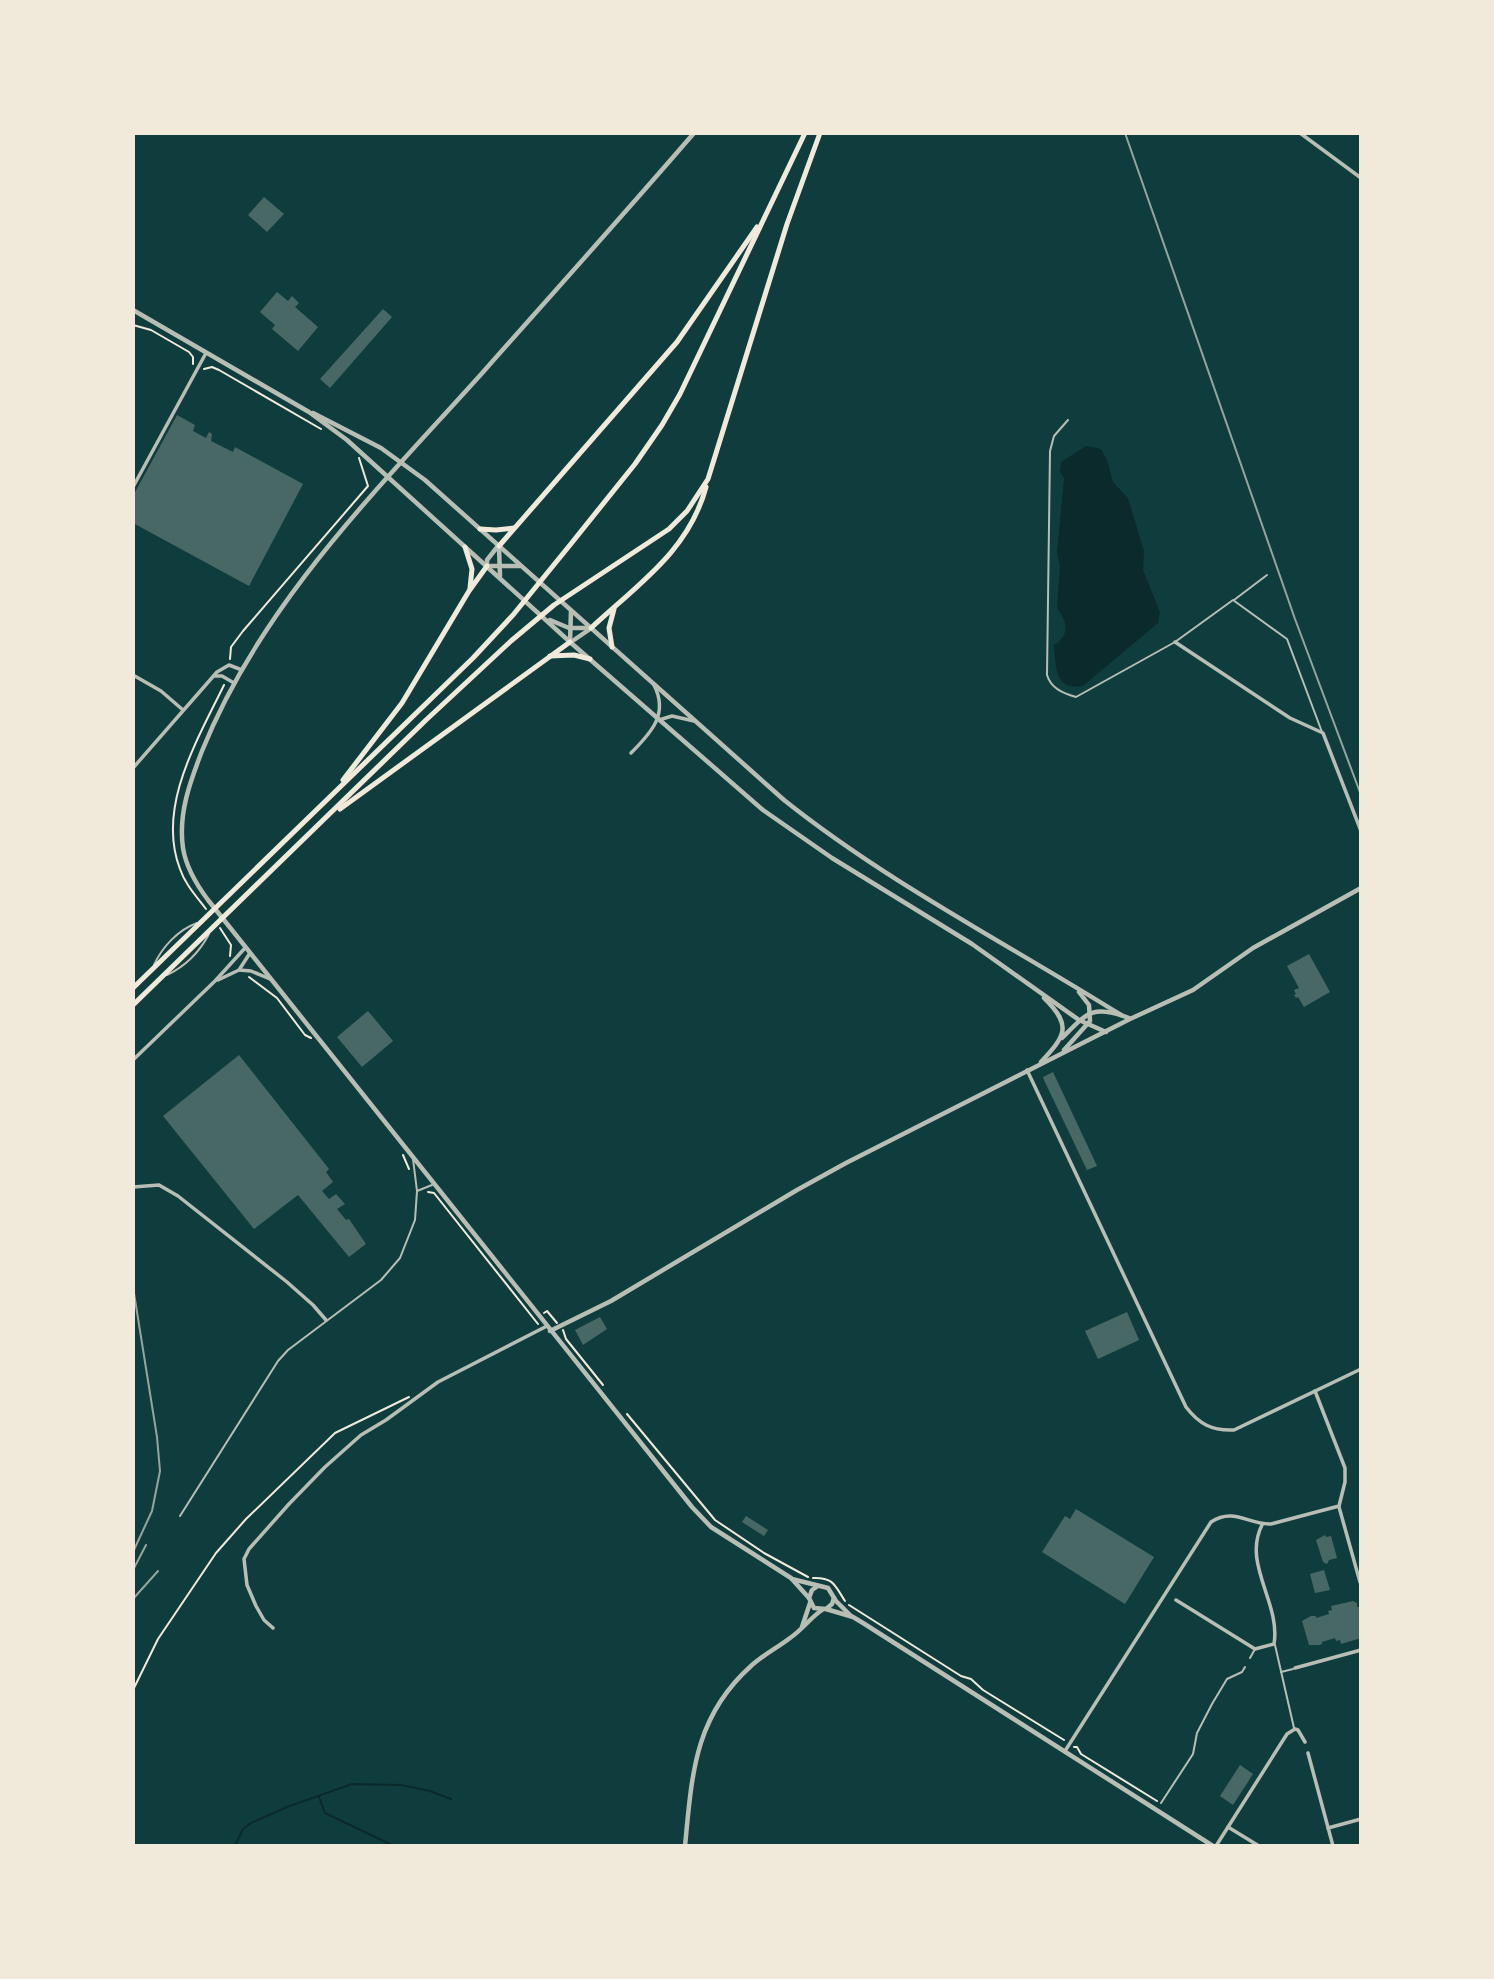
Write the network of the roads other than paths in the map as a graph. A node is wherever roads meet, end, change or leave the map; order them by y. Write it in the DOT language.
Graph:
graph roads {
  1 [pos="694,133"];
  2 [pos="806,133"];
  3 [pos="820,133"];
  4 [pos="1300,133"];
  5 [pos="1361,178"];
  6 [pos="765,216"];
  7 [pos="133,310"];
  8 [pos="206,353"];
  9 [pos="309,412"];
  10 [pos="1068,420"];
  11 [pos="402,463"];
  12 [pos="389,477"];
  13 [pos="708,479"];
  14 [pos="133,487"];
  15 [pos="480,528"];
  16 [pos="514,528"];
  17 [pos="499,546"];
  18 [pos="465,547"];
  19 [pos="487,566"];
  20 [pos="521,566"];
  21 [pos="498,567"];
  22 [pos="1267,575"];
  23 [pos="500,577"];
  24 [pos="469,592"];
  25 [pos="1233,600"];
  26 [pos="614,609"];
  27 [pos="571,610"];
  28 [pos="546,618"];
  29 [pos="571,627"];
  30 [pos="591,628"];
  31 [pos="570,642"];
  32 [pos="1175,642"];
  33 [pos="612,647"];
  34 [pos="550,656"];
  35 [pos="590,659"];
  36 [pos="242,670"];
  37 [pos="133,675"];
  38 [pos="213,676"];
  39 [pos="234,683"];
  40 [pos="653,684"];
  41 [pos="183,710"];
  42 [pos="659,720"];
  43 [pos="696,721"];
  44 [pos="1322,733"];
  45 [pos="631,753"];
  46 [pos="133,768"];
  47 [pos="331,796"];
  48 [pos="320,823"];
  49 [pos="1361,831"];
  50 [pos="1361,888"];
  51 [pos="246,948"];
  52 [pos="250,953"];
  53 [pos="239,970"];
  54 [pos="271,979"];
  55 [pos="215,981"];
  56 [pos="133,988"];
  57 [pos="1079,991"];
  58 [pos="1039,992"];
  59 [pos="133,1005"];
  60 [pos="1091,1012"];
  61 [pos="1121,1015"];
  62 [pos="1130,1019"];
  63 [pos="1079,1020"];
  64 [pos="1088,1026"];
  65 [pos="1106,1031"];
  66 [pos="1061,1040"];
  67 [pos="1061,1053"];
  68 [pos="133,1060"];
  69 [pos="1038,1065"];
  70 [pos="1027,1070"];
  71 [pos="413,1159"];
  72 [pos="434,1185"];
  73 [pos="133,1187"];
  74 [pos="416,1191"];
  75 [pos="326,1320"];
  76 [pos="548,1328"];
  77 [pos="1361,1369"];
  78 [pos="1315,1391"];
  79 [pos="1339,1506"];
  80 [pos="180,1516"];
  81 [pos="1262,1525"];
  82 [pos="791,1578"];
  83 [pos="1360,1582"];
  84 [pos="818,1586"];
  85 [pos="1165,1593"];
  86 [pos="834,1597"];
  87 [pos="1171,1597"];
  88 [pos="809,1600"];
  89 [pos="1177,1601"];
  90 [pos="824,1610"];
  91 [pos="853,1617"];
  92 [pos="273,1628"];
  93 [pos="801,1628"];
  94 [pos="1274,1644"];
  95 [pos="1255,1649"];
  96 [pos="1361,1650"];
  97 [pos="1250,1658"];
  98 [pos="1245,1667"];
  99 [pos="1295,1668"];
  100 [pos="1280,1672"];
  101 [pos="1295,1729"];
  102 [pos="1305,1742"];
  103 [pos="1065,1751"];
  104 [pos="1308,1753"];
  105 [pos="1160,1803"];
  106 [pos="1361,1819"];
  107 [pos="1228,1827"];
  108 [pos="1328,1828"];
  109 [pos="684,1846"];
  110 [pos="1214,1846"];
  111 [pos="1259,1846"];
  112 [pos="1333,1846"];
  1 -- 11 [label="street"];
  2 -- 6 [label="main road"];
  3 -- 13 [label="main road"];
  4 -- 5 [label="street"];
  6 -- 16 [label="main road"];
  6 -- 47 [label="main road"];
  7 -- 8 [label="street"];
  8 -- 9 [label="street"];
  8 -- 14 [label="street"];
  9 -- 11 [label="street"];
  9 -- 12 [label="street"];
  10 -- 32 [label="lane"];
  11 -- 12 [label="street"];
  11 -- 15 [label="street"];
  12 -- 18 [label="street"];
  12 -- 36 [label="street"];
  13 -- 26 [label="main road"];
  13 -- 48 [label="main road"];
  15 -- 16 [label="main road"];
  15 -- 17 [label="street"];
  16 -- 17 [label="main road"];
  17 -- 19 [label="street"];
  17 -- 20 [label="street"];
  17 -- 21 [label="street"];
  18 -- 19 [label="street"];
  18 -- 24 [label="main road"];
  19 -- 21 [label="street"];
  19 -- 23 [label="street"];
  19 -- 24 [label="main road"];
  20 -- 21 [label="street"];
  20 -- 27 [label="street"];
  21 -- 23 [label="street"];
  22 -- 25 [label="lane"];
  23 -- 28 [label="street"];
  24 -- 47 [label="main road"];
  25 -- 32 [label="lane"];
  25 -- 44 [label="lane"];
  26 -- 30 [label="main road"];
  26 -- 33 [label="main road"];
  27 -- 29 [label="street"];
  27 -- 30 [label="street"];
  28 -- 29 [label="street"];
  28 -- 31 [label="street"];
  29 -- 30 [label="street"];
  29 -- 31 [label="street"];
  30 -- 31 [label="street"];
  30 -- 33 [label="street"];
  31 -- 34 [label="main road"];
  31 -- 35 [label="street"];
  32 -- 44 [label="street"];
  33 -- 40 [label="street"];
  34 -- 35 [label="main road"];
  34 -- 48 [label="main road"];
  35 -- 42 [label="street"];
  36 -- 38 [label="street"];
  36 -- 39 [label="street"];
  37 -- 41 [label="street"];
  38 -- 39 [label="street"];
  38 -- 41 [label="street"];
  39 -- 51 [label="street"];
  40 -- 42 [label="street"];
  40 -- 43 [label="street"];
  41 -- 46 [label="street"];
  42 -- 43 [label="street"];
  42 -- 45 [label="street"];
  42 -- 58 [label="street"];
  43 -- 57 [label="street"];
  44 -- 49 [label="street"];
  47 -- 56 [label="main road"];
  48 -- 59 [label="main road"];
  50 -- 62 [label="street"];
  51 -- 52 [label="street"];
  51 -- 55 [label="street"];
  52 -- 53 [label="street"];
  52 -- 54 [label="street"];
  53 -- 54 [label="street"];
  53 -- 55 [label="street"];
  54 -- 71 [label="street"];
  55 -- 68 [label="street"];
  57 -- 60 [label="street"];
  57 -- 61 [label="street"];
  58 -- 63 [label="street"];
  58 -- 66 [label="street"];
  60 -- 61 [label="street"];
  60 -- 63 [label="street"];
  60 -- 64 [label="street"];
  61 -- 62 [label="street"];
  62 -- 65 [label="street"];
  63 -- 64 [label="street"];
  63 -- 66 [label="street"];
  64 -- 65 [label="street"];
  64 -- 67 [label="street"];
  65 -- 67 [label="street"];
  66 -- 69 [label="street"];
  67 -- 69 [label="street"];
  69 -- 70 [label="street"];
  70 -- 76 [label="street"];
  70 -- 78 [label="street"];
  71 -- 72 [label="street"];
  71 -- 74 [label="lane"];
  72 -- 74 [label="lane"];
  72 -- 76 [label="street"];
  73 -- 75 [label="street"];
  74 -- 75 [label="lane"];
  75 -- 80 [label="lane"];
  76 -- 82 [label="street"];
  76 -- 92 [label="street"];
  77 -- 78 [label="street"];
  78 -- 79 [label="street"];
  79 -- 81 [label="street"];
  79 -- 83 [label="street"];
  81 -- 85 [label="street"];
  81 -- 94 [label="street"];
  82 -- 84 [label="street"];
  82 -- 88 [label="street"];
  84 -- 86 [label="street"];
  84 -- 88 [label="street"];
  85 -- 87 [label="street"];
  85 -- 103 [label="street"];
  86 -- 90 [label="street"];
  86 -- 91 [label="street"];
  88 -- 90 [label="street"];
  88 -- 93 [label="street"];
  89 -- 95 [label="street"];
  90 -- 91 [label="street"];
  90 -- 93 [label="street"];
  91 -- 103 [label="street"];
  93 -- 109 [label="street"];
  94 -- 95 [label="street"];
  94 -- 100 [label="lane"];
  95 -- 97 [label="lane"];
  96 -- 99 [label="street"];
  98 -- 105 [label="lane"];
  99 -- 100 [label="lane"];
  100 -- 101 [label="lane"];
  101 -- 102 [label="street"];
  101 -- 107 [label="street"];
  103 -- 110 [label="street"];
  104 -- 108 [label="street"];
  106 -- 108 [label="street"];
  107 -- 110 [label="street"];
  107 -- 111 [label="street"];
  108 -- 112 [label="street"];
}
